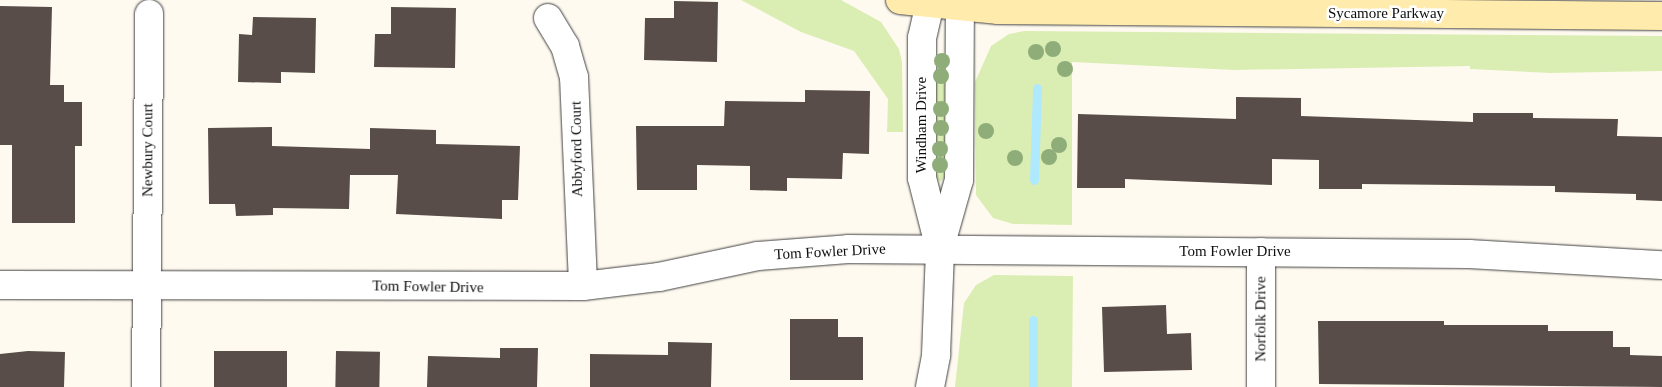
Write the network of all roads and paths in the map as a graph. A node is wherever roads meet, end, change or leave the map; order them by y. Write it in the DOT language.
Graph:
graph roads {
  1 [pos="900,0"];
  2 [pos="930,2"];
  3 [pos="960,4"];
  4 [pos="148,14"];
  5 [pos="1662,16"];
  6 [pos="548,18"];
  7 [pos="940,249"];
  8 [pos="1261,252"];
  9 [pos="1662,265"];
  10 [pos="0,285"];
  11 [pos="146,286"];
  12 [pos="583,286"];
  13 [pos="146,387"];
  14 [pos="930,387"];
  15 [pos="1261,387"];
  1 -- 2 [label="main road, Sycamore Parkway"];
  2 -- 3 [label="main road, Sycamore Parkway"];
  2 -- 7 [label="street, Windham Drive"];
  3 -- 5 [label="main road, Sycamore Parkway"];
  3 -- 7 [label="street, Windham Drive"];
  4 -- 11 [label="street, Newbury Court"];
  6 -- 12 [label="street, Abbyford Court"];
  7 -- 8 [label="street, Tom Fowler Drive"];
  7 -- 12 [label="street, Tom Fowler Drive"];
  7 -- 14 [label="street, Windham Drive"];
  8 -- 9 [label="street, Tom Fowler Drive"];
  8 -- 15 [label="street, Norfolk Drive"];
  10 -- 11 [label="street, Tom Fowler Drive"];
  11 -- 12 [label="street, Tom Fowler Drive"];
  11 -- 13 [label="street, Newbury Court"];
}
